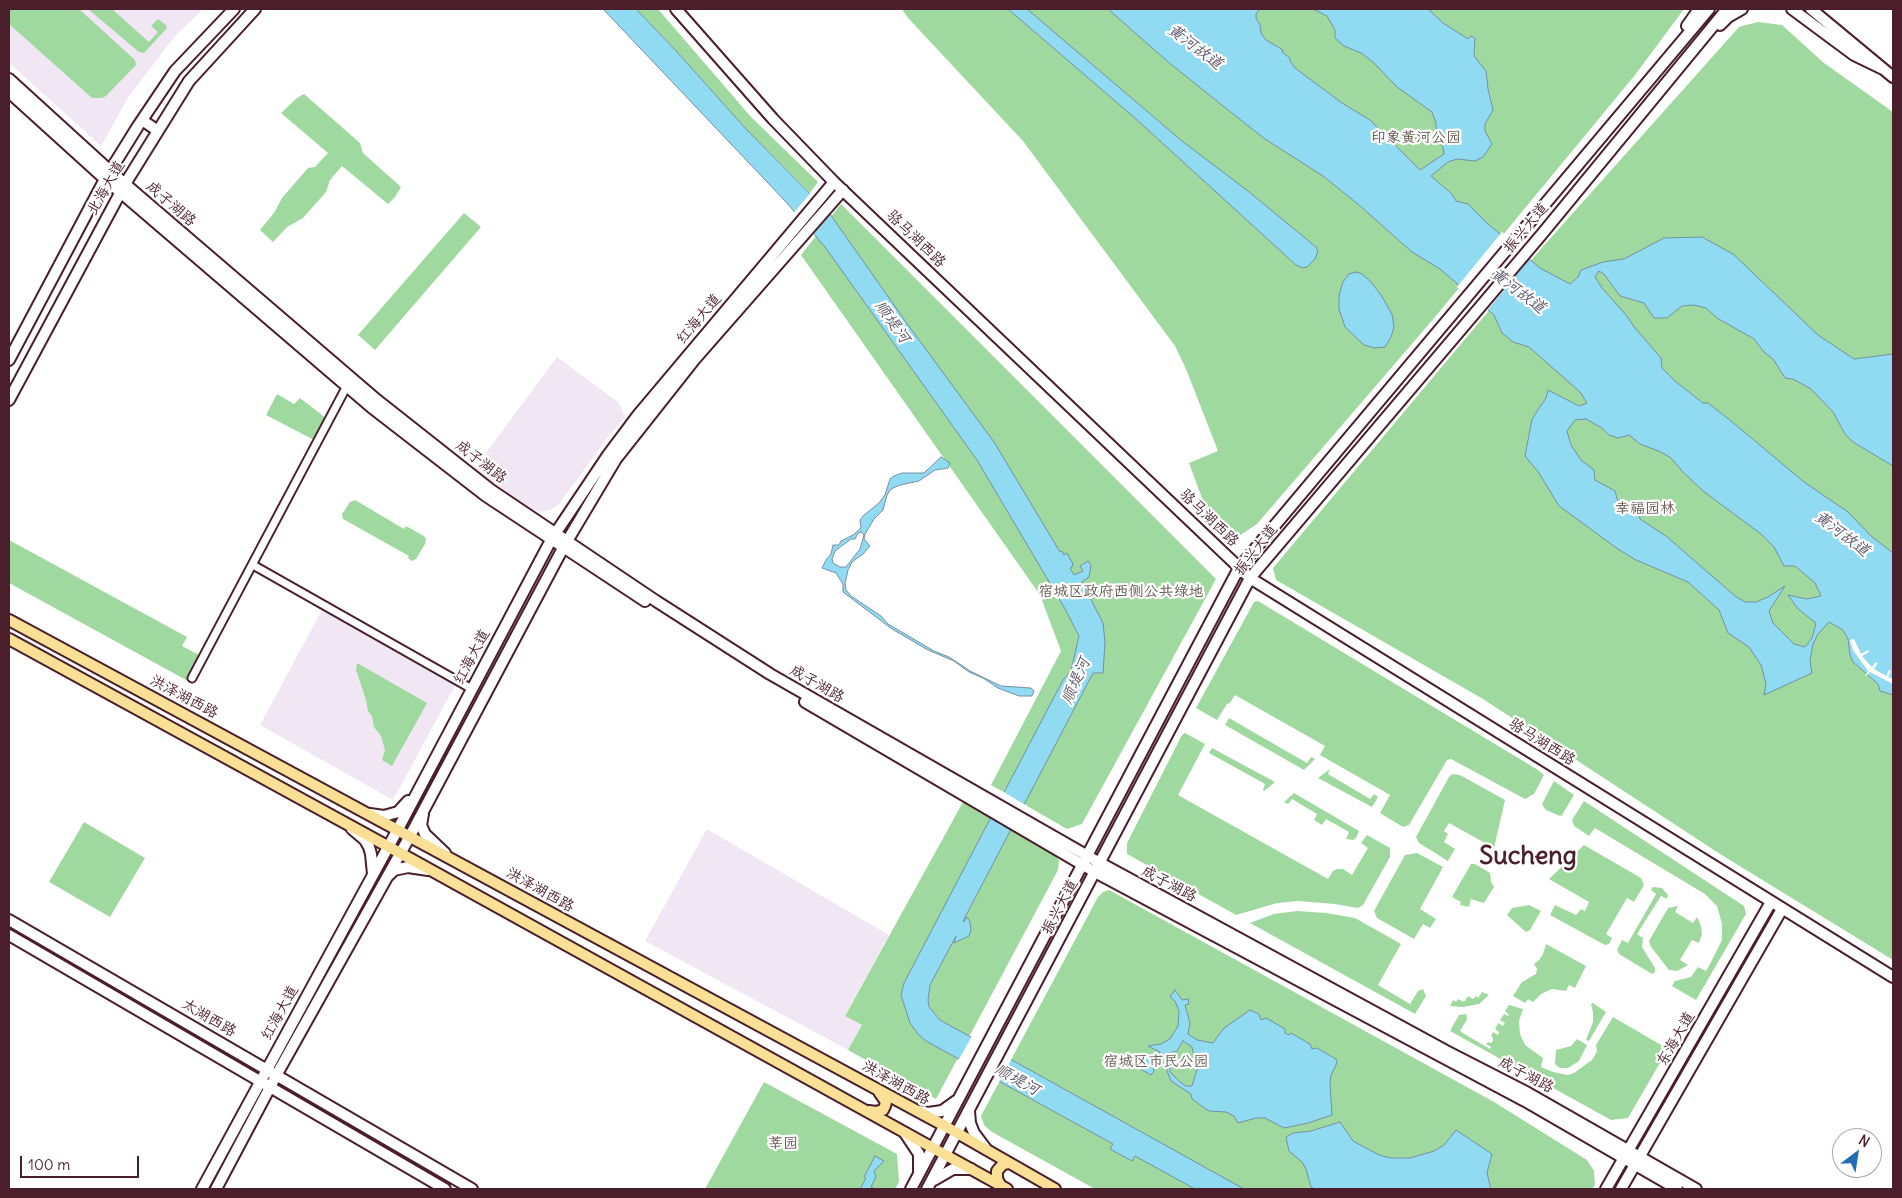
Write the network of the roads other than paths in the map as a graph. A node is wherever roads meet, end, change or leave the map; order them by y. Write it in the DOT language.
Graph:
graph roads {
  1 [pos="234,9"];
  2 [pos="255,9"];
  3 [pos="676,9"];
  4 [pos="1699,9"];
  5 [pos="1710,9"];
  6 [pos="1727,9"];
  7 [pos="1742,9"];
  8 [pos="1792,9"];
  9 [pos="1811,9"];
  10 [pos="1819,9"];
  11 [pos="1883,69"];
  12 [pos="1674,72"];
  13 [pos="1655,74"];
  14 [pos="1893,77"];
  15 [pos="9,79"];
  16 [pos="9,92"];
  17 [pos="142,120"];
  18 [pos="158,131"];
  19 [pos="107,175"];
  20 [pos="834,182"];
  21 [pos="123,188"];
  22 [pos="843,190"];
  23 [pos="85,218"];
  24 [pos="102,227"];
  25 [pos="9,360"];
  26 [pos="349,382"];
  27 [pos="9,400"];
  28 [pos="554,536"];
  29 [pos="565,544"];
  30 [pos="253,565"];
  31 [pos="1239,568"];
  32 [pos="1250,578"];
  33 [pos="9,620"];
  34 [pos="9,639"];
  35 [pos="192,678"];
  36 [pos="472,689"];
  37 [pos="422,782"];
  38 [pos="344,800"];
  39 [pos="425,807"];
  40 [pos="370,814"];
  41 [pos="334,817"];
  42 [pos="346,823"];
  43 [pos="398,829"];
  44 [pos="410,836"];
  45 [pos="388,846"];
  46 [pos="400,853"];
  47 [pos="455,860"];
  48 [pos="1085,860"];
  49 [pos="1098,868"];
  50 [pos="431,870"];
  51 [pos="373,874"];
  52 [pos="387,876"];
  53 [pos="450,881"];
  54 [pos="1771,902"];
  55 [pos="1782,909"];
  56 [pos="9,920"];
  57 [pos="9,935"];
  58 [pos="1893,977"];
  59 [pos="267,1069"];
  60 [pos="277,1074"];
  61 [pos="260,1082"];
  62 [pos="270,1088"];
  63 [pos="876,1089"];
  64 [pos="963,1092"];
  65 [pos="978,1094"];
  66 [pos="915,1110"];
  67 [pos="969,1110"];
  68 [pos="865,1111"];
  69 [pos="944,1126"];
  70 [pos="904,1132"];
  71 [pos="957,1134"];
  72 [pos="933,1148"];
  73 [pos="988,1151"];
  74 [pos="1627,1154"];
  75 [pos="945,1155"];
  76 [pos="1638,1161"];
  77 [pos="1009,1163"];
  78 [pos="971,1169"];
  79 [pos="919,1175"];
  80 [pos="929,1186"];
  81 [pos="1004,1187"];
  82 [pos="202,1189"];
  83 [pos="216,1189"];
  84 [pos="445,1189"];
  85 [pos="472,1189"];
  86 [pos="911,1189"];
  87 [pos="1055,1189"];
  88 [pos="1606,1189"];
  89 [pos="1621,1189"];
  90 [pos="1676,1189"];
  91 [pos="1696,1189"];
  1 -- 17 [label="street, 北海大道"];
  2 -- 18 [label="street, 北海大道"];
  3 -- 20 [label="street, 骆马湖西路"];
  4 -- 13 [label="street"];
  5 -- 13 [label="street, 振兴大道"];
  6 -- 12 [label="street, 振兴大道"];
  7 -- 12 [label="street"];
  8 -- 11 [label="street"];
  9 -- 11 [label="street"];
  10 -- 11 [label="street"];
  11 -- 14 [label="street"];
  12 -- 32 [label="street, 振兴大道"];
  13 -- 31 [label="street, 振兴大道"];
  15 -- 19 [label="street, 成子湖路"];
  16 -- 19 [label="street, 成子湖路"];
  17 -- 18 [label="street"];
  17 -- 19 [label="street, 北海大道"];
  18 -- 21 [label="street, 北海大道"];
  19 -- 21 [label="street, 成子湖路"];
  19 -- 23 [label="street, 北海大道"];
  20 -- 22 [label="street, 骆马湖西路"];
  20 -- 28 [label="street, 红海大道"];
  21 -- 24 [label="street, 北海大道"];
  21 -- 26 [label="street, 成子湖路"];
  22 -- 29 [label="street, 红海大道"];
  22 -- 31 [label="street, 骆马湖西路"];
  23 -- 24 [label="street"];
  23 -- 25 [label="street, 北海大道"];
  24 -- 27 [label="street, 北海大道"];
  26 -- 28 [label="street, 成子湖路"];
  26 -- 30 [label="street"];
  28 -- 29 [label="street, 成子湖路"];
  28 -- 36 [label="street, 红海大道"];
  29 -- 39 [label="street, 红海大道"];
  29 -- 48 [label="street, 成子湖路"];
  30 -- 35 [label="street"];
  30 -- 36 [label="street"];
  31 -- 32 [label="street, 骆马湖西路"];
  31 -- 48 [label="street, 振兴大道"];
  32 -- 49 [label="street, 振兴大道"];
  32 -- 54 [label="street, 骆马湖西路"];
  33 -- 38 [label="main road, 洪泽湖西路"];
  34 -- 41 [label="main road"];
  36 -- 37 [label="street, 红海大道"];
  37 -- 40 [label="street"];
  37 -- 43 [label="street, 红海大道"];
  38 -- 40 [label="main road, 洪泽湖西路"];
  38 -- 41 [label="main road"];
  39 -- 44 [label="street, 红海大道"];
  39 -- 47 [label="street"];
  40 -- 43 [label="main road, 洪泽湖西路"];
  41 -- 42 [label="main road"];
  42 -- 45 [label="main road"];
  42 -- 51 [label="street"];
  43 -- 44 [label="main road, 洪泽湖西路"];
  43 -- 45 [label="street, 红海大道"];
  44 -- 46 [label="street, 红海大道"];
  44 -- 47 [label="main road, 洪泽湖西路"];
  45 -- 46 [label="main road"];
  45 -- 51 [label="street, 红海大道"];
  46 -- 50 [label="main road"];
  46 -- 52 [label="street, 红海大道"];
  47 -- 53 [label="main road"];
  47 -- 63 [label="main road, 洪泽湖西路"];
  48 -- 49 [label="street, 成子湖路"];
  48 -- 64 [label="street, 振兴大道"];
  49 -- 65 [label="street, 振兴大道"];
  49 -- 74 [label="street, 成子湖路"];
  50 -- 52 [label="street"];
  50 -- 53 [label="main road"];
  51 -- 59 [label="street, 红海大道"];
  52 -- 60 [label="street, 红海大道"];
  53 -- 68 [label="main road"];
  54 -- 55 [label="street, 骆马湖西路"];
  54 -- 74 [label="street, 东海大道"];
  55 -- 58 [label="street, 骆马湖西路"];
  55 -- 76 [label="street, 东海大道"];
  56 -- 59 [label="street, 太湖西路"];
  57 -- 61 [label="street, 太湖西路"];
  59 -- 60 [label="street, 太湖西路"];
  59 -- 61 [label="street, 红海大道"];
  60 -- 62 [label="street, 红海大道"];
  60 -- 85 [label="street, 太湖西路"];
  61 -- 62 [label="street, 太湖西路"];
  61 -- 82 [label="street, 红海大道"];
  62 -- 83 [label="street, 红海大道"];
  62 -- 84 [label="street, 太湖西路"];
  63 -- 66 [label="main road, 洪泽湖西路"];
  63 -- 68 [label="main road"];
  64 -- 65 [label="street"];
  64 -- 66 [label="street"];
  64 -- 69 [label="street, 振兴大道"];
  65 -- 67 [label="street, 振兴大道"];
  66 -- 69 [label="main road, 洪泽湖西路"];
  67 -- 71 [label="street, 振兴大道"];
  67 -- 73 [label="street"];
  68 -- 70 [label="main road"];
  69 -- 71 [label="main road, 洪泽湖西路"];
  69 -- 72 [label="street, 振兴大道"];
  70 -- 72 [label="main road"];
  70 -- 79 [label="street"];
  71 -- 73 [label="main road, 洪泽湖西路"];
  71 -- 75 [label="street, 振兴大道"];
  72 -- 75 [label="main road"];
  72 -- 79 [label="street, 振兴大道"];
  73 -- 77 [label="main road, 洪泽湖西路"];
  74 -- 76 [label="street, 成子湖路"];
  74 -- 88 [label="street, 东海大道"];
  75 -- 78 [label="main road"];
  75 -- 80 [label="street, 振兴大道"];
  76 -- 89 [label="street, 东海大道"];
  76 -- 90 [label="street, 成子湖路"];
  76 -- 91 [label="street, 成子湖路"];
  77 -- 81 [label="main road"];
  77 -- 87 [label="main road, 洪泽湖西路"];
  78 -- 80 [label="street"];
  78 -- 81 [label="main road"];
  79 -- 86 [label="street, 振兴大道"];
}
